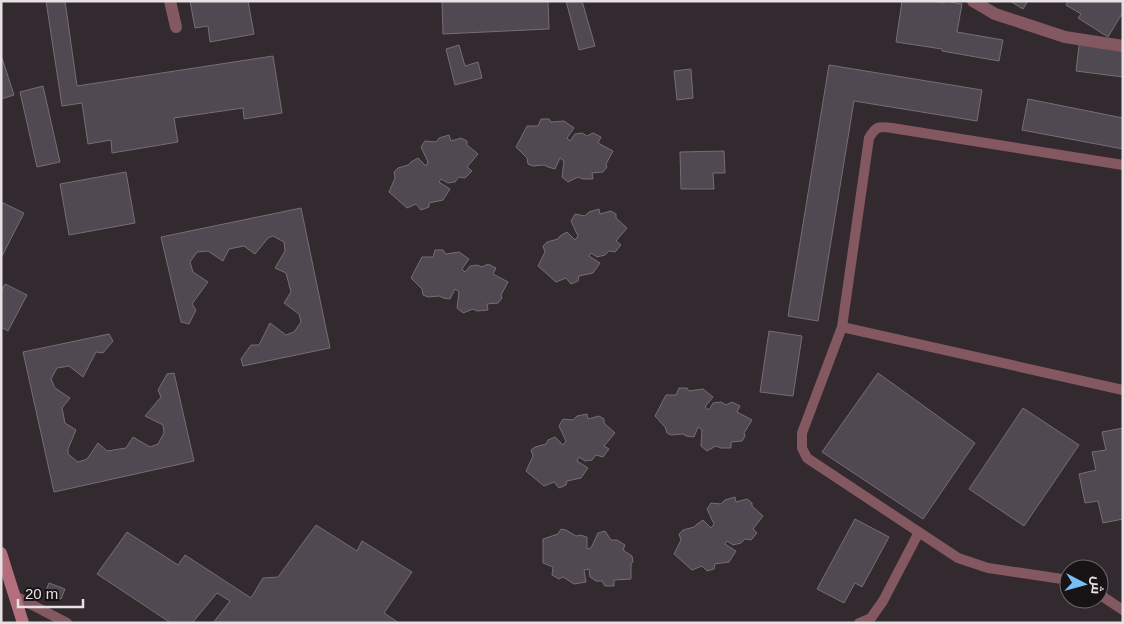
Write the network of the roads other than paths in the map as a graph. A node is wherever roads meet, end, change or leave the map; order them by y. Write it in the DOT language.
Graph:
graph roads {
  1 [pos="170,1"];
  2 [pos="973,1"];
  3 [pos="176,27"];
  4 [pos="1123,46"];
  5 [pos="1123,166"];
  6 [pos="842,327"];
  7 [pos="1123,390"];
  8 [pos="919,532"];
  9 [pos="1,553"];
  10 [pos="1059,579"];
  11 [pos="14,596"];
  12 [pos="1109,601"];
  13 [pos="1123,610"];
  14 [pos="23,623"];
  15 [pos="67,623"];
  16 [pos="858,623"];
  1 -- 3 [label="street"];
  2 -- 4 [label="street"];
  5 -- 6 [label="lane"];
  6 -- 7 [label="lane"];
  6 -- 8 [label="lane"];
  8 -- 10 [label="lane"];
  8 -- 16 [label="lane"];
  9 -- 11 [label="main road"];
  11 -- 14 [label="main road"];
  11 -- 15 [label="lane"];
  12 -- 13 [label="lane"];
}
